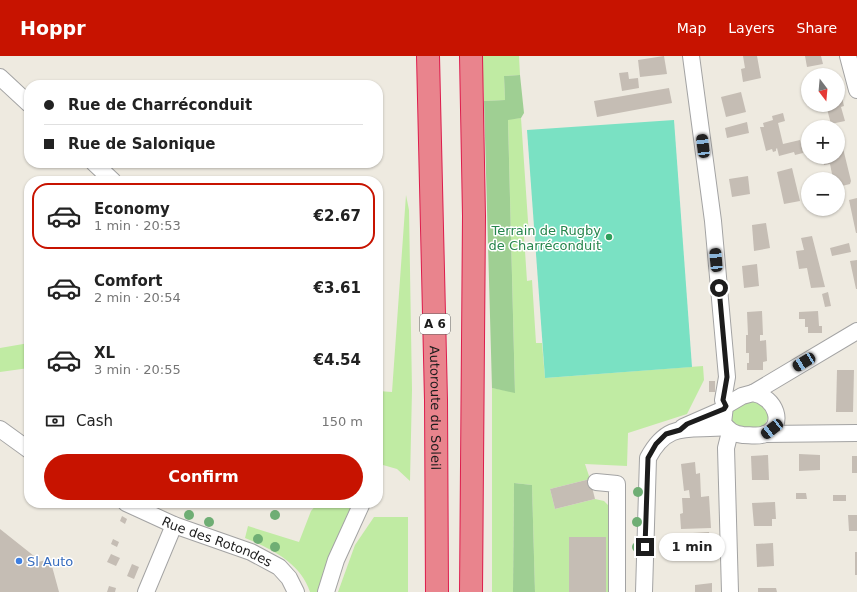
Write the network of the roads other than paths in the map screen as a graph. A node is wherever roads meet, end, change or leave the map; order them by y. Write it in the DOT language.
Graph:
graph roads {
  1 [pos="428,56"];
  2 [pos="471,56"];
  3 [pos="691,56"];
  4 [pos="848,56"];
  5 [pos="0,78"];
  6 [pos="857,90"];
  7 [pos="24,100"];
  8 [pos="99,168"];
  9 [pos="108,176"];
  10 [pos="857,331"];
  11 [pos="780,376"];
  12 [pos="727,377"];
  13 [pos="748,395"];
  14 [pos="725,407"];
  15 [pos="775,412"];
  16 [pos="0,428"];
  17 [pos="728,429"];
  18 [pos="680,430"];
  19 [pos="792,433"];
  20 [pos="857,433"];
  21 [pos="765,434"];
  22 [pos="24,446"];
  23 [pos="596,482"];
  24 [pos="137,508"];
  25 [pos="360,508"];
  26 [pos="174,524"];
  27 [pos="146,592"];
  28 [pos="296,592"];
  29 [pos="326,592"];
  30 [pos="437,592"];
  31 [pos="471,592"];
  32 [pos="617,592"];
  33 [pos="644,592"];
  34 [pos="730,592"];
  1 -- 30 [label="highway, Autoroute du Soleil / A 6"];
  2 -- 31 [label="highway"];
  3 -- 12 [label="street"];
  4 -- 6 [label="street"];
  5 -- 7 [label="street"];
  8 -- 9 [label="street"];
  10 -- 11 [label="street"];
  11 -- 13 [label="street"];
  11 -- 15 [label="street"];
  12 -- 13 [label="street"];
  12 -- 14 [label="street"];
  13 -- 14 [label="street"];
  13 -- 15 [label="street"];
  14 -- 17 [label="street"];
  14 -- 18 [label="street"];
  15 -- 19 [label="street"];
  15 -- 21 [label="street"];
  16 -- 22 [label="street"];
  17 -- 18 [label="street"];
  17 -- 21 [label="street"];
  17 -- 34 [label="street"];
  18 -- 33 [label="street"];
  19 -- 20 [label="street"];
  19 -- 21 [label="street"];
  23 -- 32 [label="street"];
  24 -- 26 [label="street, Rue des Rotondes"];
  25 -- 29 [label="street"];
  26 -- 27 [label="street"];
  26 -- 28 [label="street, Rue des Rotondes"];
}
